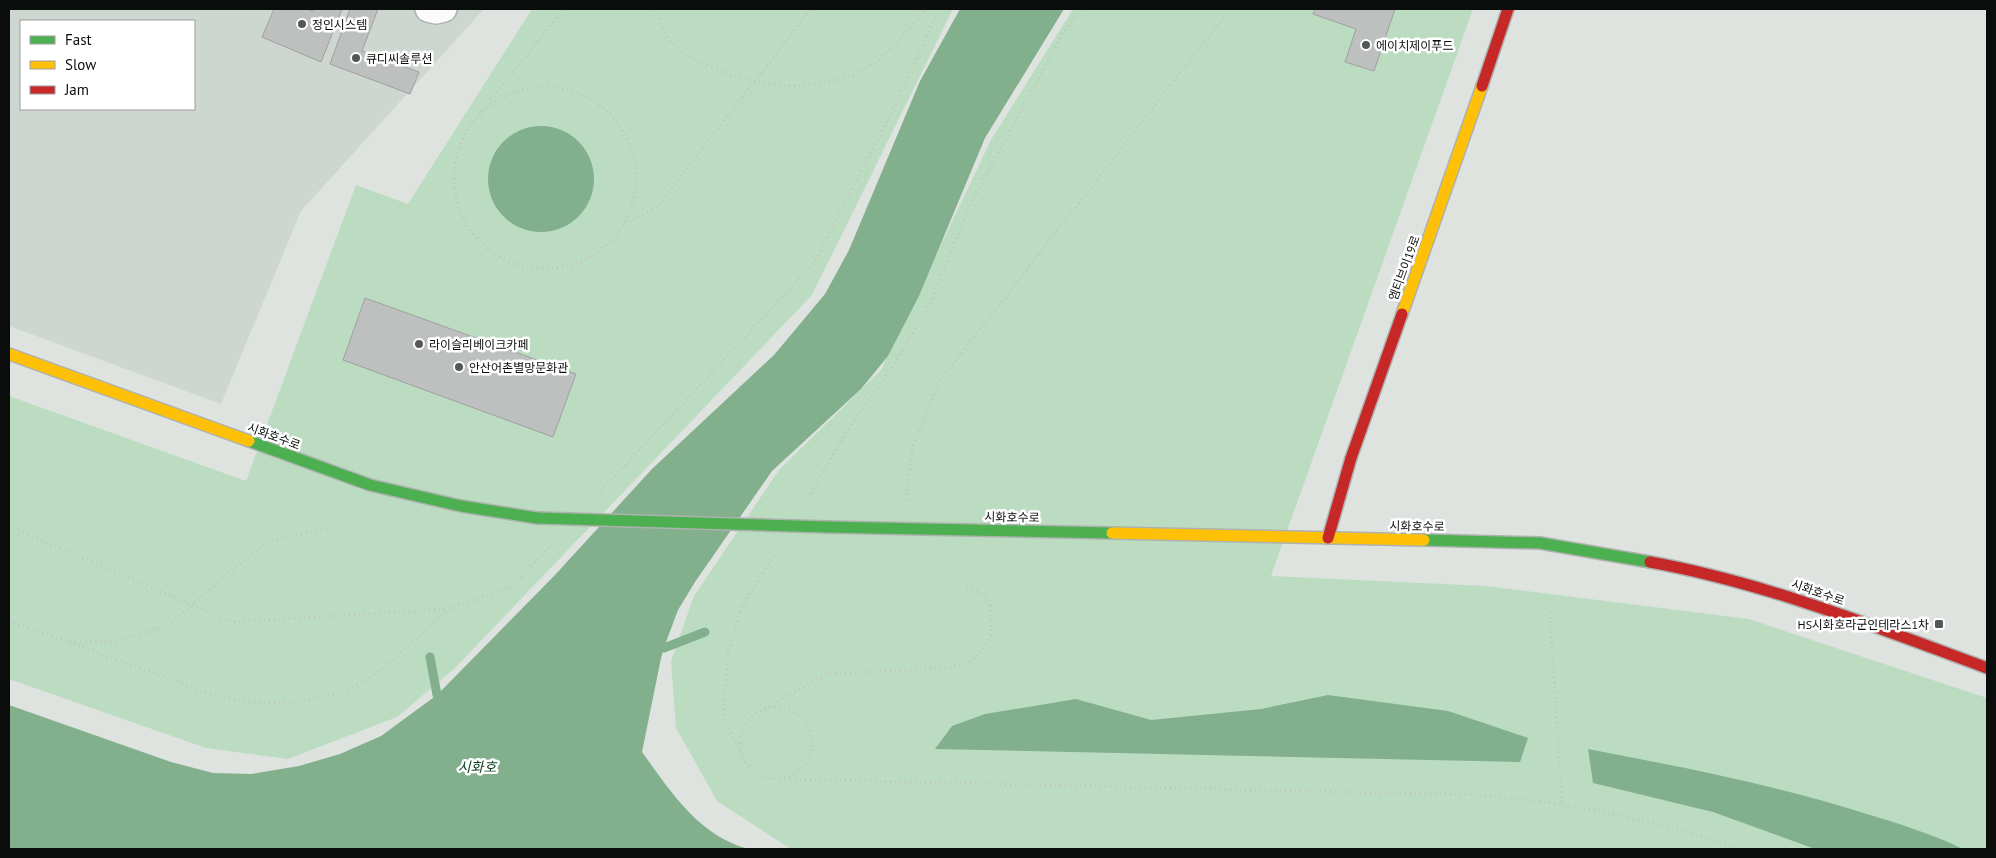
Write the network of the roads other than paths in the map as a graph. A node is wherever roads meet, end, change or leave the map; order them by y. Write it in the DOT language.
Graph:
graph roads {
  1 [pos="428,9"];
  2 [pos="444,9"];
  3 [pos="1508,9"];
  4 [pos="9,354"];
  5 [pos="1328,538"];
  6 [pos="1987,668"];
  1 -- 2 [label="street"];
  3 -- 5 [label="main road, 엠티브이19로"];
  4 -- 5 [label="main road, 시화호수로, bridge"];
  5 -- 6 [label="main road, 시화호수로"];
}
